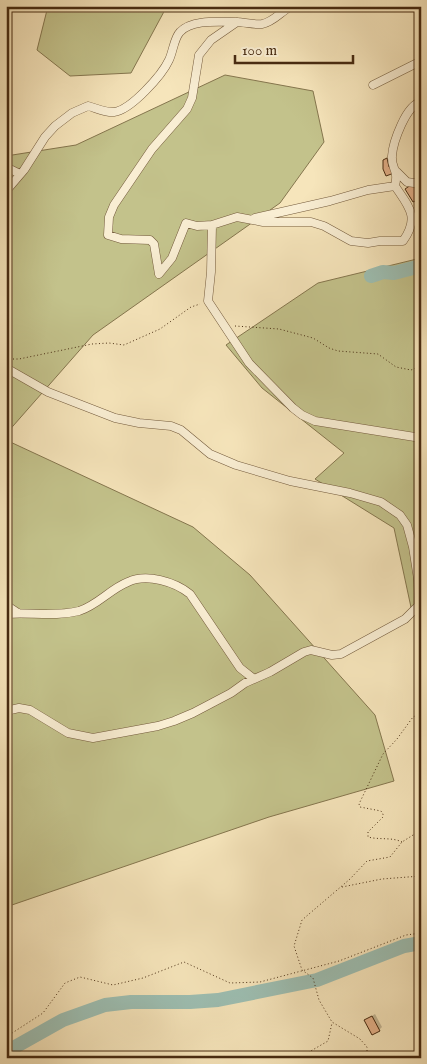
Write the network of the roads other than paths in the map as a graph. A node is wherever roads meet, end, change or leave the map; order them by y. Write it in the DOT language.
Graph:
graph roads {
  1 [pos="292,6"];
  2 [pos="237,22"];
  3 [pos="421,61"];
  4 [pos="373,85"];
  5 [pos="420,102"];
  6 [pos="6,166"];
  7 [pos="397,172"];
  8 [pos="20,174"];
  9 [pos="421,184"];
  10 [pos="394,186"];
  11 [pos="6,191"];
  12 [pos="248,219"];
  13 [pos="212,226"];
  14 [pos="6,368"];
  15 [pos="421,438"];
  16 [pos="6,605"];
  17 [pos="18,613"];
  18 [pos="6,614"];
  19 [pos="254,679"];
  20 [pos="6,711"];
  1 -- 2 [label="street"];
  2 -- 8 [label="street"];
  2 -- 13 [label="street"];
  3 -- 4 [label="street"];
  5 -- 7 [label="street"];
  6 -- 8 [label="street"];
  7 -- 9 [label="street"];
  7 -- 10 [label="street"];
  8 -- 11 [label="street"];
  10 -- 12 [label="street"];
  10 -- 12 [label="street"];
  12 -- 13 [label="street"];
  13 -- 15 [label="street"];
  14 -- 19 [label="street"];
  16 -- 17 [label="street"];
  17 -- 18 [label="street"];
  17 -- 19 [label="street"];
  19 -- 20 [label="street"];
}
